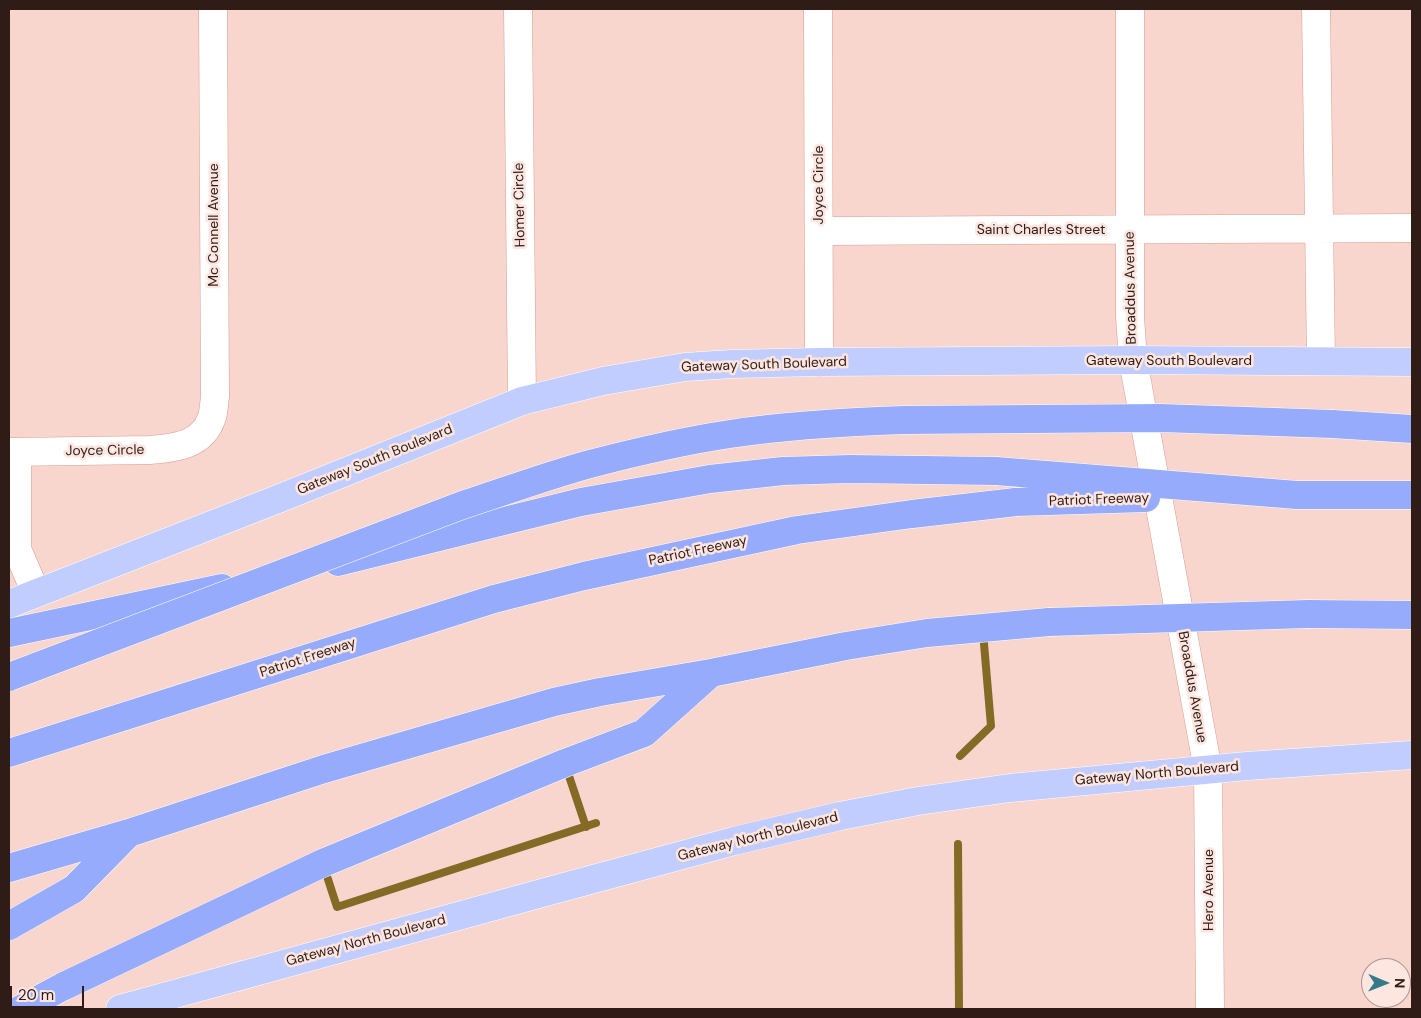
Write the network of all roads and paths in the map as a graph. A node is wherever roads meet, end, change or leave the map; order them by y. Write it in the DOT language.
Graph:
graph roads {
  1 [pos="213,9"];
  2 [pos="518,9"];
  3 [pos="818,9"];
  4 [pos="1130,9"];
  5 [pos="1316,9"];
  6 [pos="1319,228"];
  7 [pos="1412,228"];
  8 [pos="1131,229"];
  9 [pos="820,231"];
  10 [pos="1132,360"];
  11 [pos="1321,361"];
  12 [pos="819,362"];
  13 [pos="1412,362"];
  14 [pos="522,401"];
  15 [pos="1412,429"];
  16 [pos="199,437"];
  17 [pos="13,452"];
  18 [pos="1297,495"];
  19 [pos="1412,495"];
  20 [pos="36,593"];
  21 [pos="9,604"];
  22 [pos="1412,615"];
  23 [pos="9,633"];
  24 [pos="711,673"];
  25 [pos="9,677"];
  26 [pos="9,753"];
  27 [pos="1412,755"];
  28 [pos="1208,770"];
  29 [pos="129,833"];
  30 [pos="9,868"];
  31 [pos="9,926"];
  32 [pos="20,1009"];
  33 [pos="120,1009"];
  34 [pos="1210,1009"];
  1 -- 16 [label="street, Mc Connell Avenue"];
  2 -- 14 [label="street, Homer Circle"];
  3 -- 9 [label="street, Joyce Circle"];
  4 -- 8 [label="street, Broaddus Avenue"];
  5 -- 6 [label="street"];
  6 -- 7 [label="street, Saint Charles Street"];
  6 -- 8 [label="street, Saint Charles Street"];
  6 -- 11 [label="street"];
  8 -- 9 [label="street, Saint Charles Street"];
  8 -- 10 [label="street, Broaddus Avenue"];
  9 -- 12 [label="street, Joyce Circle"];
  10 -- 11 [label="main road, Gateway South Boulevard"];
  10 -- 12 [label="main road, Gateway South Boulevard"];
  10 -- 28 [label="street, Broaddus Avenue"];
  11 -- 13 [label="main road, Gateway South Boulevard"];
  12 -- 14 [label="main road, Gateway South Boulevard"];
  14 -- 20 [label="main road, Gateway South Boulevard"];
  15 -- 25 [label="highway, bridge"];
  16 -- 17 [label="street, Joyce Circle"];
  17 -- 20 [label="street"];
  18 -- 19 [label="highway, Patriot Freeway"];
  18 -- 23 [label="highway, bridge"];
  18 -- 26 [label="highway, Patriot Freeway, bridge"];
  20 -- 21 [label="main road, Gateway South Boulevard"];
  22 -- 24 [label="highway, bridge"];
  24 -- 29 [label="highway"];
  24 -- 32 [label="highway"];
  27 -- 28 [label="main road, Gateway North Boulevard"];
  28 -- 33 [label="main road, Gateway North Boulevard"];
  28 -- 34 [label="street, Hero Avenue"];
  29 -- 30 [label="highway"];
  29 -- 31 [label="highway"];
}
